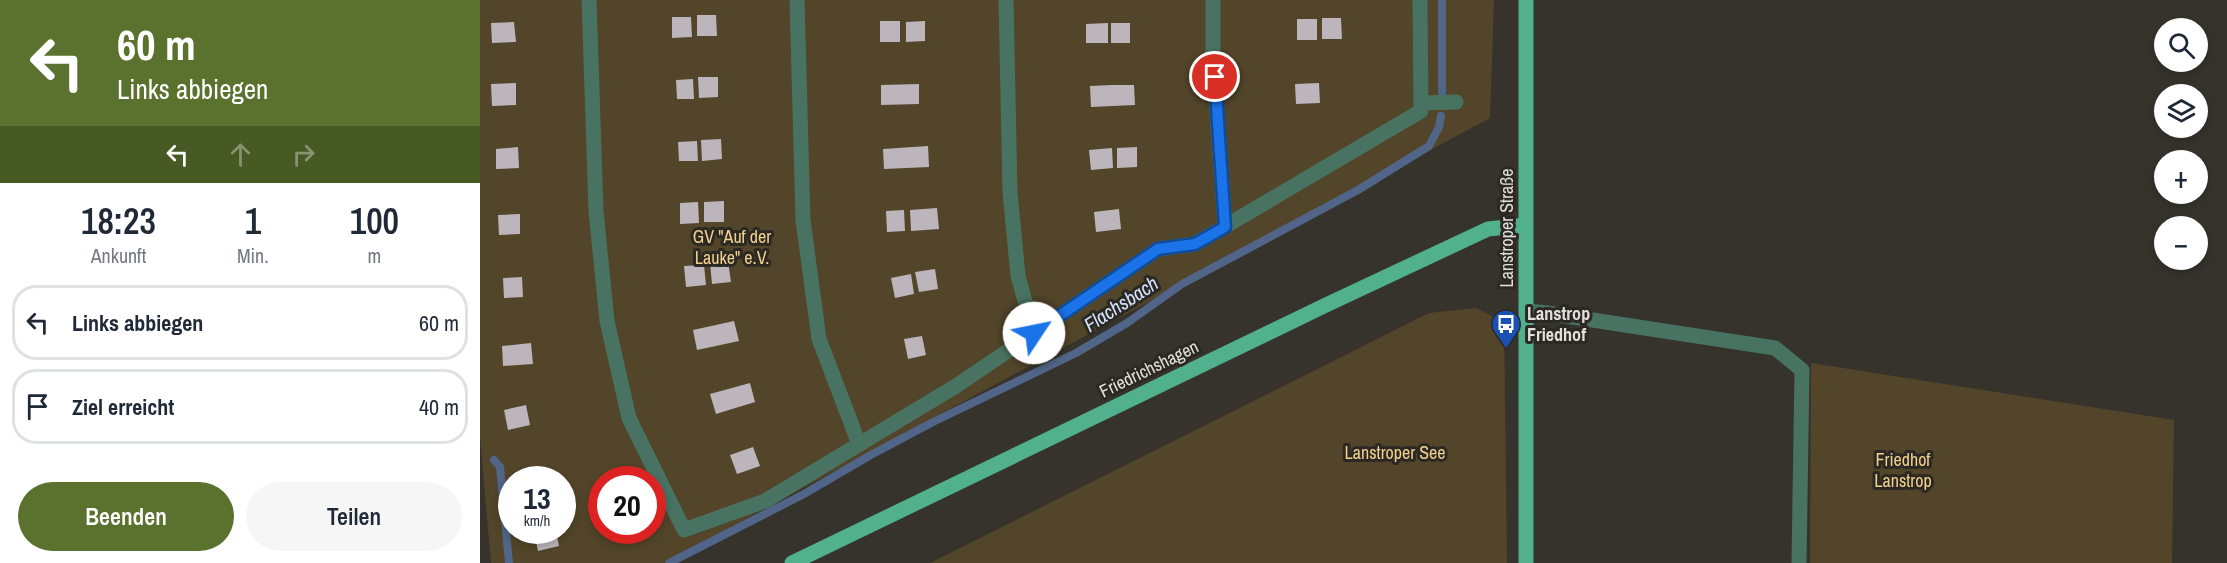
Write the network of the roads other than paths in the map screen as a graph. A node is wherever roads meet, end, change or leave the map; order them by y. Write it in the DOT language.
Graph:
graph roads {
  1 [pos="589,0"];
  2 [pos="797,0"];
  3 [pos="1006,0"];
  4 [pos="1213,0"];
  5 [pos="1420,0"];
  6 [pos="1526,0"];
  7 [pos="1456,102"];
  8 [pos="1421,103"];
  9 [pos="1526,225"];
  10 [pos="1225,227"];
  11 [pos="1527,311"];
  12 [pos="1034,333"];
  13 [pos="859,444"];
  14 [pos="792,563"];
  15 [pos="1526,563"];
  16 [pos="1799,563"];
  1 -- 13 [label="lane"];
  2 -- 13 [label="lane"];
  3 -- 12 [label="lane"];
  4 -- 10 [label="lane"];
  5 -- 8 [label="lane"];
  6 -- 9 [label="main road, Lanstroper Straße"];
  7 -- 8 [label="lane"];
  8 -- 10 [label="lane"];
  9 -- 11 [label="main road, Lanstroper Straße"];
  9 -- 14 [label="main road, Friedrichshagen"];
  10 -- 12 [label="lane"];
  11 -- 15 [label="main road, Lanstroper Straße"];
  11 -- 16 [label="lane"];
  12 -- 13 [label="lane"];
}
